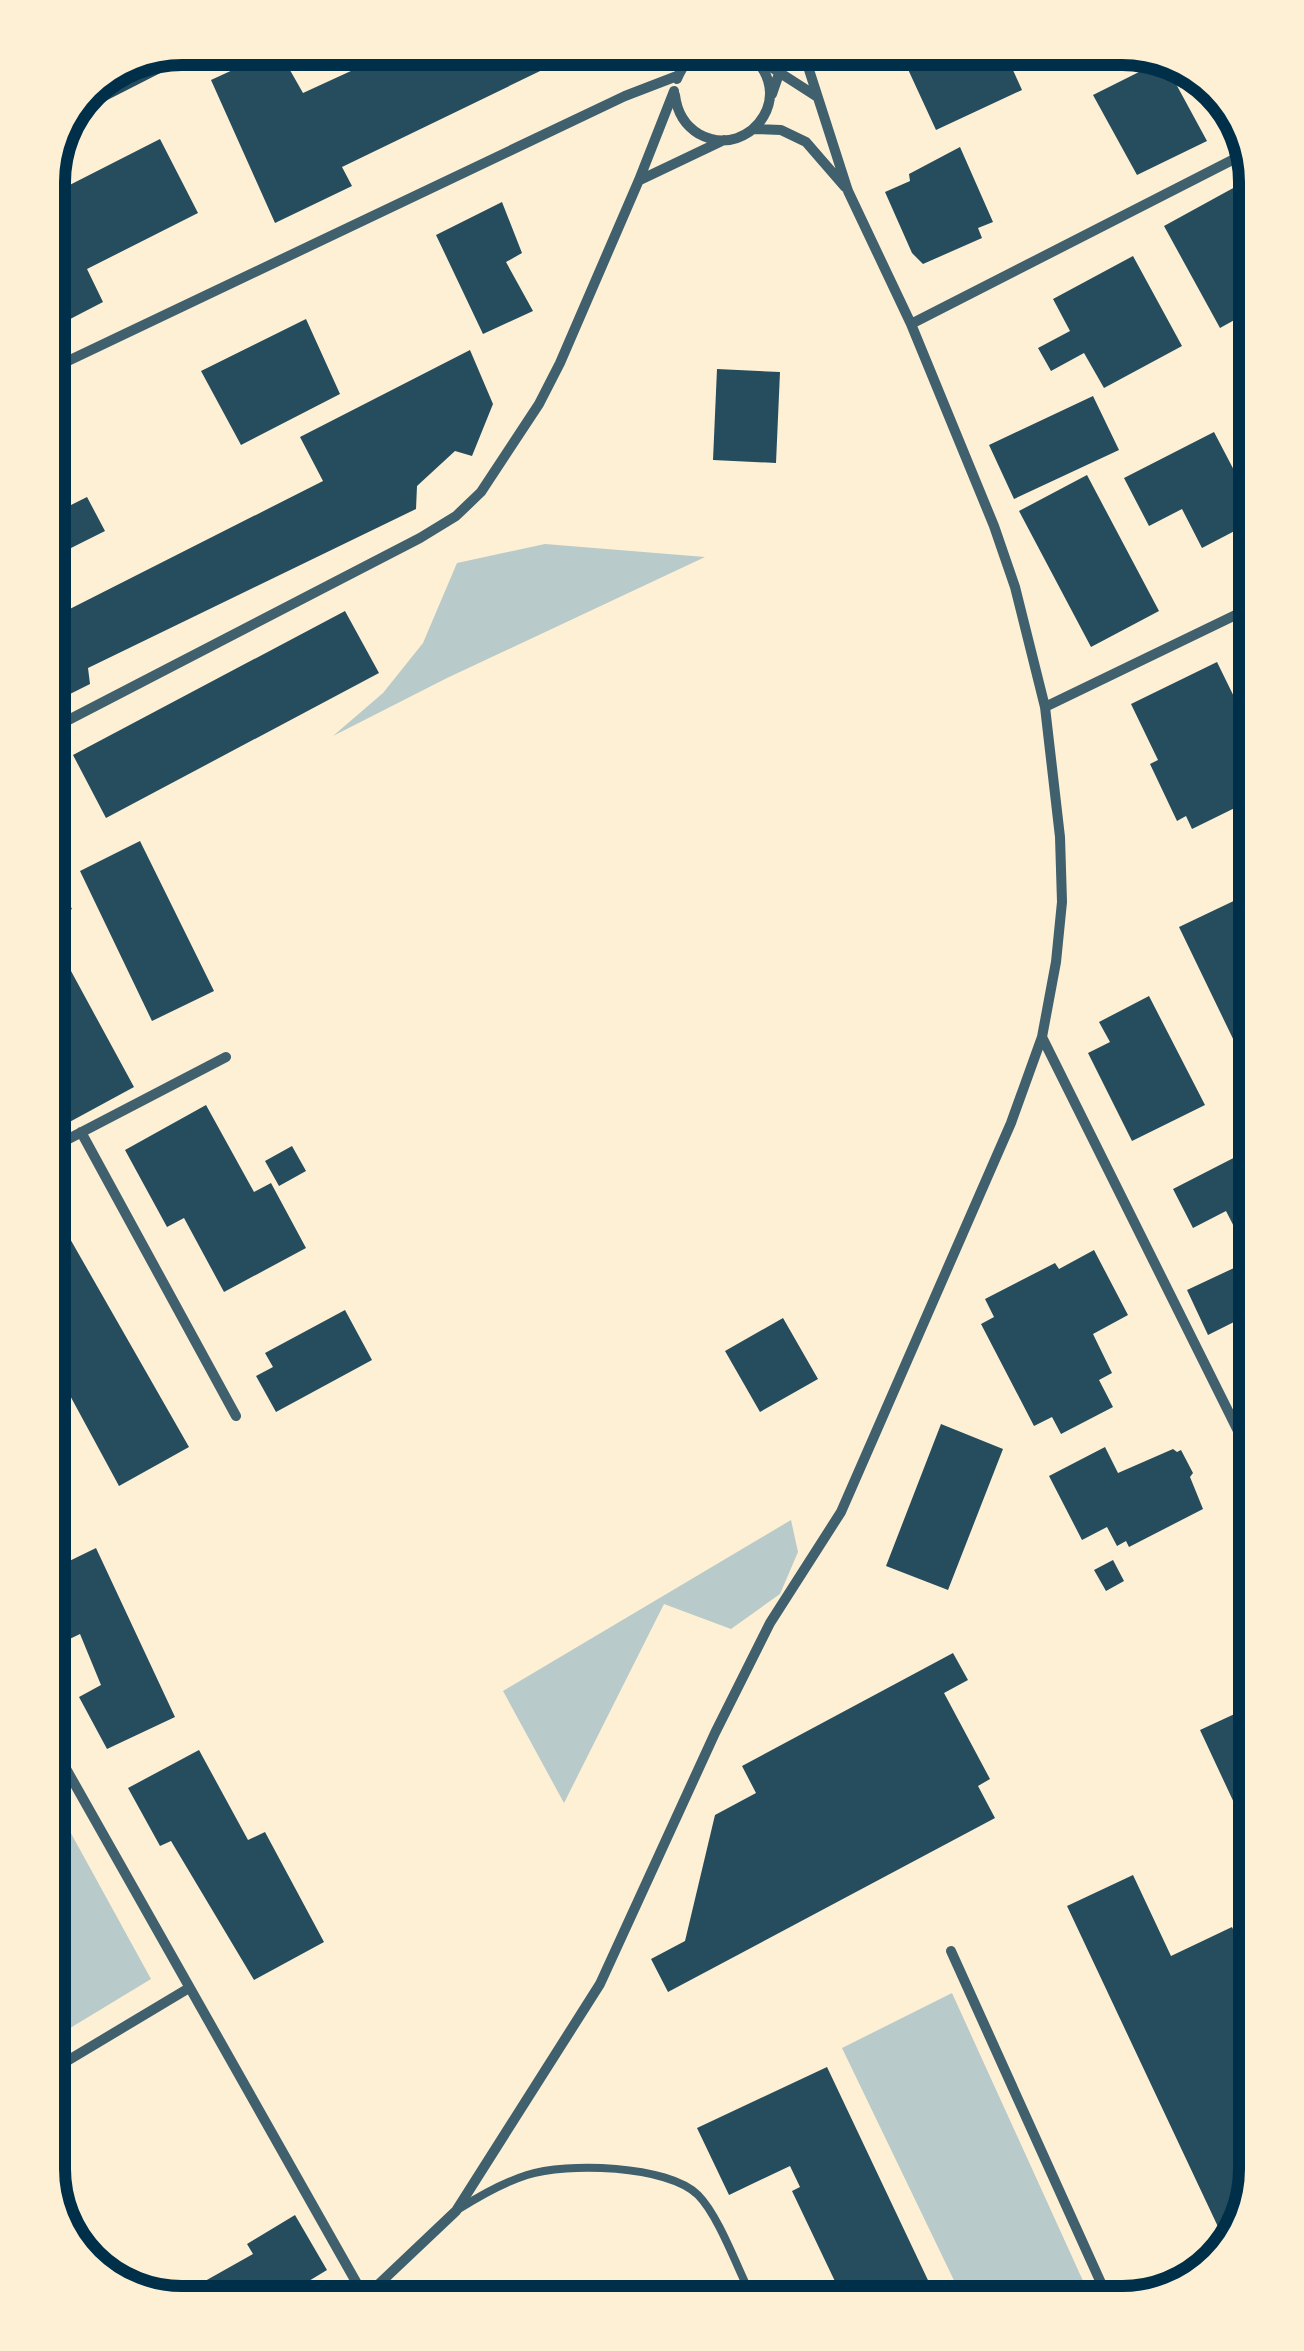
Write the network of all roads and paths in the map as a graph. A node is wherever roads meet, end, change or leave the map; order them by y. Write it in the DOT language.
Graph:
graph roads {
  1 [pos="683,65"];
  2 [pos="761,65"];
  3 [pos="768,65"];
  4 [pos="782,65"];
  5 [pos="807,65"];
  6 [pos="779,72"];
  7 [pos="677,76"];
  8 [pos="674,91"];
  9 [pos="817,96"];
  10 [pos="770,100"];
  11 [pos="754,128"];
  12 [pos="724,140"];
  13 [pos="1237,158"];
  14 [pos="639,180"];
  15 [pos="848,191"];
  16 [pos="911,324"];
  17 [pos="65,362"];
  18 [pos="1239,613"];
  19 [pos="1045,706"];
  20 [pos="65,721"];
  21 [pos="1042,1037"];
  22 [pos="226,1056"];
  23 [pos="81,1132"];
  24 [pos="65,1141"];
  25 [pos="236,1416"];
  26 [pos="1239,1433"];
  27 [pos="65,1767"];
  28 [pos="951,1951"];
  29 [pos="189,1988"];
  30 [pos="65,2063"];
  31 [pos="456,2211"];
  32 [pos="356,2286"];
  33 [pos="377,2286"];
  34 [pos="747,2286"];
  35 [pos="1102,2286"];
  1 -- 7 [label="street"];
  2 -- 10 [label="street"];
  3 -- 6 [label="street"];
  4 -- 6 [label="street"];
  5 -- 9 [label="street"];
  6 -- 9 [label="street"];
  6 -- 10 [label="street"];
  7 -- 8 [label="street"];
  7 -- 17 [label="street"];
  8 -- 12 [label="street"];
  8 -- 14 [label="street"];
  9 -- 15 [label="street"];
  10 -- 11 [label="street"];
  11 -- 12 [label="street"];
  11 -- 15 [label="street"];
  12 -- 14 [label="street"];
  13 -- 16 [label="street"];
  14 -- 20 [label="street"];
  15 -- 16 [label="street"];
  16 -- 19 [label="street"];
  18 -- 19 [label="street"];
  19 -- 21 [label="street"];
  21 -- 26 [label="street"];
  21 -- 31 [label="street"];
  22 -- 23 [label="street"];
  23 -- 24 [label="street"];
  23 -- 25 [label="street"];
  27 -- 29 [label="street"];
  28 -- 35 [label="street"];
  29 -- 30 [label="street"];
  29 -- 32 [label="street"];
  31 -- 33 [label="street"];
  31 -- 34 [label="lane"];
}
